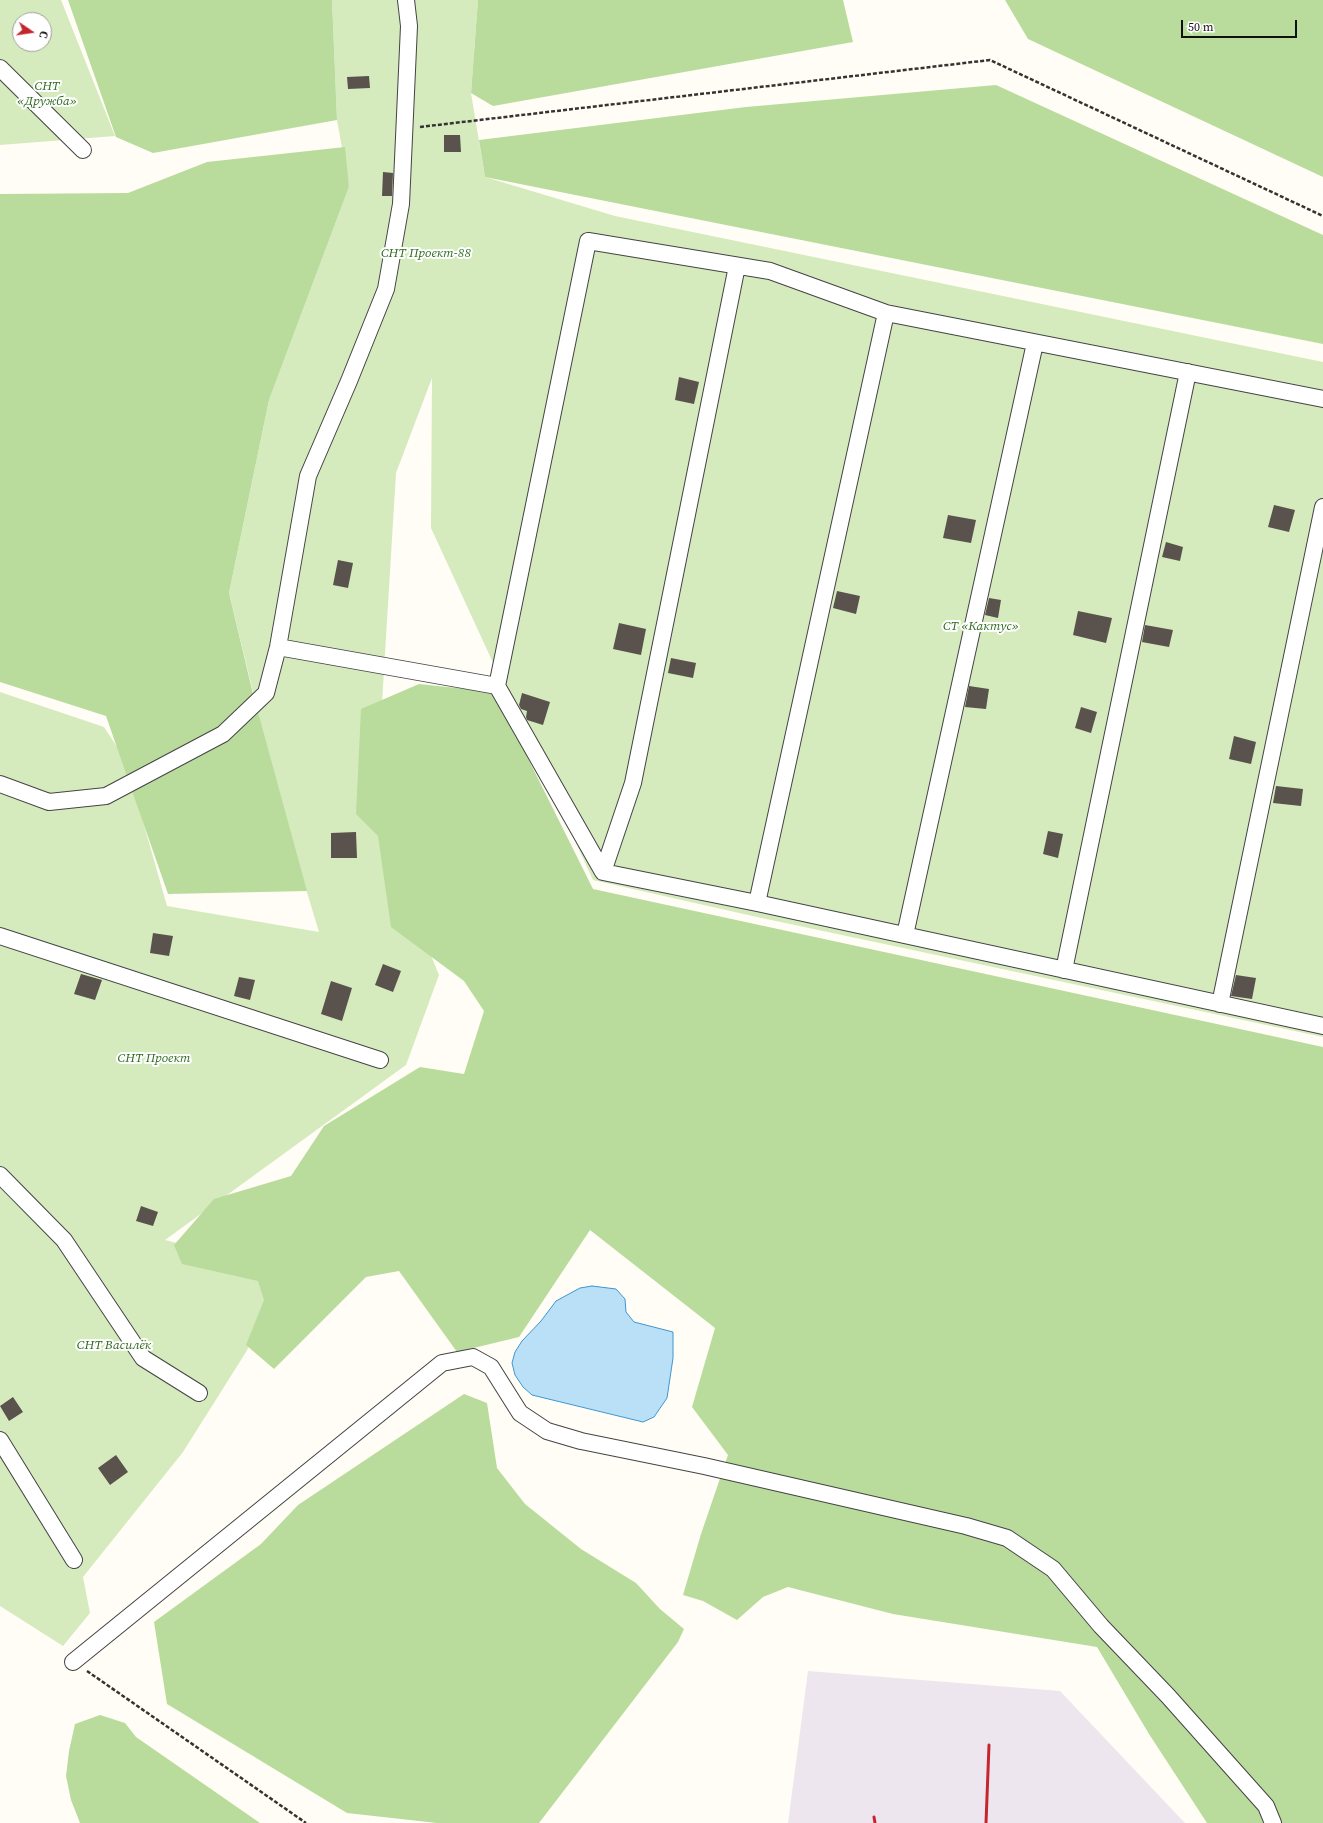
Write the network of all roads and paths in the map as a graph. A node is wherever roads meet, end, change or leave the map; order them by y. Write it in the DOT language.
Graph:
graph roads {
  1 [pos="406,0"];
  2 [pos="0,68"];
  3 [pos="405,129"];
  4 [pos="83,150"];
  5 [pos="1323,216"];
  6 [pos="737,266"];
  7 [pos="886,313"];
  8 [pos="1035,344"];
  9 [pos="1188,372"];
  10 [pos="1323,399"];
  11 [pos="1323,507"];
  12 [pos="278,647"];
  13 [pos="497,686"];
  14 [pos="0,784"];
  15 [pos="603,872"];
  16 [pos="757,903"];
  17 [pos="905,935"];
  18 [pos="0,936"];
  19 [pos="1064,970"];
  20 [pos="1220,1004"];
  21 [pos="1323,1026"];
  22 [pos="380,1060"];
  23 [pos="0,1175"];
  24 [pos="199,1393"];
  25 [pos="0,1440"];
  26 [pos="74,1560"];
  27 [pos="73,1662"];
  28 [pos="306,1823"];
  29 [pos="1273,1823"];
  1 -- 3 [label="lane"];
  2 -- 4 [label="lane"];
  3 -- 5 [label="path"];
  3 -- 12 [label="lane"];
  6 -- 7 [label="lane"];
  6 -- 13 [label="lane"];
  6 -- 15 [label="lane"];
  7 -- 8 [label="lane"];
  7 -- 16 [label="lane"];
  8 -- 9 [label="lane"];
  8 -- 17 [label="lane"];
  9 -- 10 [label="lane"];
  9 -- 19 [label="lane"];
  11 -- 20 [label="lane"];
  12 -- 13 [label="lane"];
  12 -- 14 [label="lane"];
  13 -- 15 [label="lane"];
  15 -- 16 [label="lane"];
  16 -- 17 [label="lane"];
  17 -- 19 [label="lane"];
  18 -- 22 [label="lane"];
  19 -- 20 [label="lane"];
  20 -- 21 [label="lane"];
  23 -- 24 [label="lane"];
  25 -- 26 [label="lane"];
  27 -- 28 [label="path"];
  27 -- 29 [label="lane"];
}
